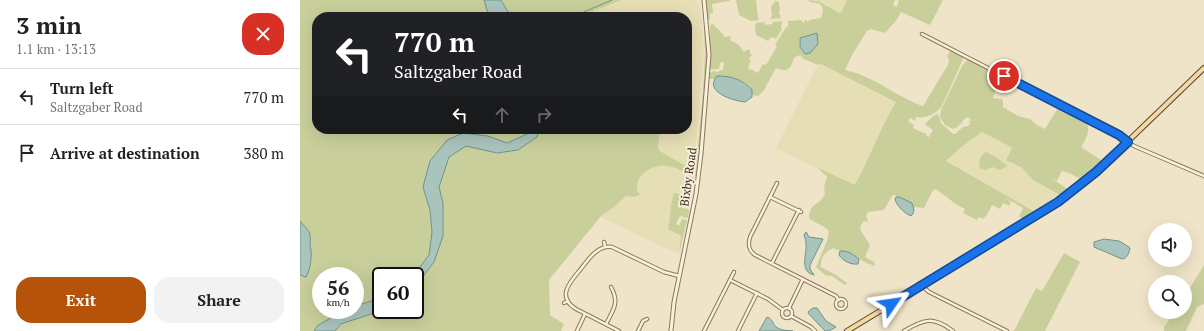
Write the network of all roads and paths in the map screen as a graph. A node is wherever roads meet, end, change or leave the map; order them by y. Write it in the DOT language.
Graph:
graph roads {
  1 [pos="704,0"];
  2 [pos="922,34"];
  3 [pos="1204,68"];
  4 [pos="1128,142"];
  5 [pos="1204,176"];
  6 [pos="777,183"];
  7 [pos="770,197"];
  8 [pos="604,242"];
  9 [pos="605,246"];
  10 [pos="772,263"];
  11 [pos="734,272"];
  12 [pos="679,276"];
  13 [pos="803,279"];
  14 [pos="730,280"];
  15 [pos="922,286"];
  16 [pos="611,287"];
  17 [pos="757,293"];
  18 [pos="840,300"];
  19 [pos="568,301"];
  20 [pos="564,303"];
  21 [pos="789,308"];
  22 [pos="783,310"];
  23 [pos="585,314"];
  24 [pos="791,316"];
  25 [pos="647,319"];
  26 [pos="606,324"];
  27 [pos="577,331"];
  28 [pos="619,331"];
  29 [pos="638,331"];
  30 [pos="671,331"];
  31 [pos="704,331"];
  32 [pos="738,331"];
  33 [pos="815,331"];
  34 [pos="848,331"];
  35 [pos="904,331"];
  36 [pos="953,331"];
  37 [pos="1007,331"];
  1 -- 12 [label="street, Bixby Road"];
  2 -- 4 [label="street"];
  3 -- 4 [label="main road"];
  4 -- 5 [label="street"];
  4 -- 15 [label="main road"];
  6 -- 7 [label="street"];
  7 -- 10 [label="street"];
  7 -- 10 [label="street"];
  8 -- 9 [label="street"];
  9 -- 12 [label="street"];
  9 -- 19 [label="street"];
  10 -- 13 [label="street"];
  11 -- 14 [label="street"];
  12 -- 30 [label="street, Bixby Road"];
  13 -- 18 [label="street"];
  13 -- 21 [label="street"];
  14 -- 17 [label="street"];
  14 -- 31 [label="street"];
  15 -- 34 [label="main road"];
  15 -- 37 [label="street"];
  16 -- 26 [label="street"];
  17 -- 22 [label="street"];
  17 -- 32 [label="street"];
  19 -- 20 [label="street"];
  19 -- 23 [label="street"];
  21 -- 22 [label="street"];
  21 -- 24 [label="street"];
  22 -- 24 [label="street"];
  23 -- 26 [label="street"];
  23 -- 27 [label="street"];
  24 -- 33 [label="street"];
  25 -- 29 [label="street"];
  26 -- 28 [label="street"];
  35 -- 36 [label="street"];
}
